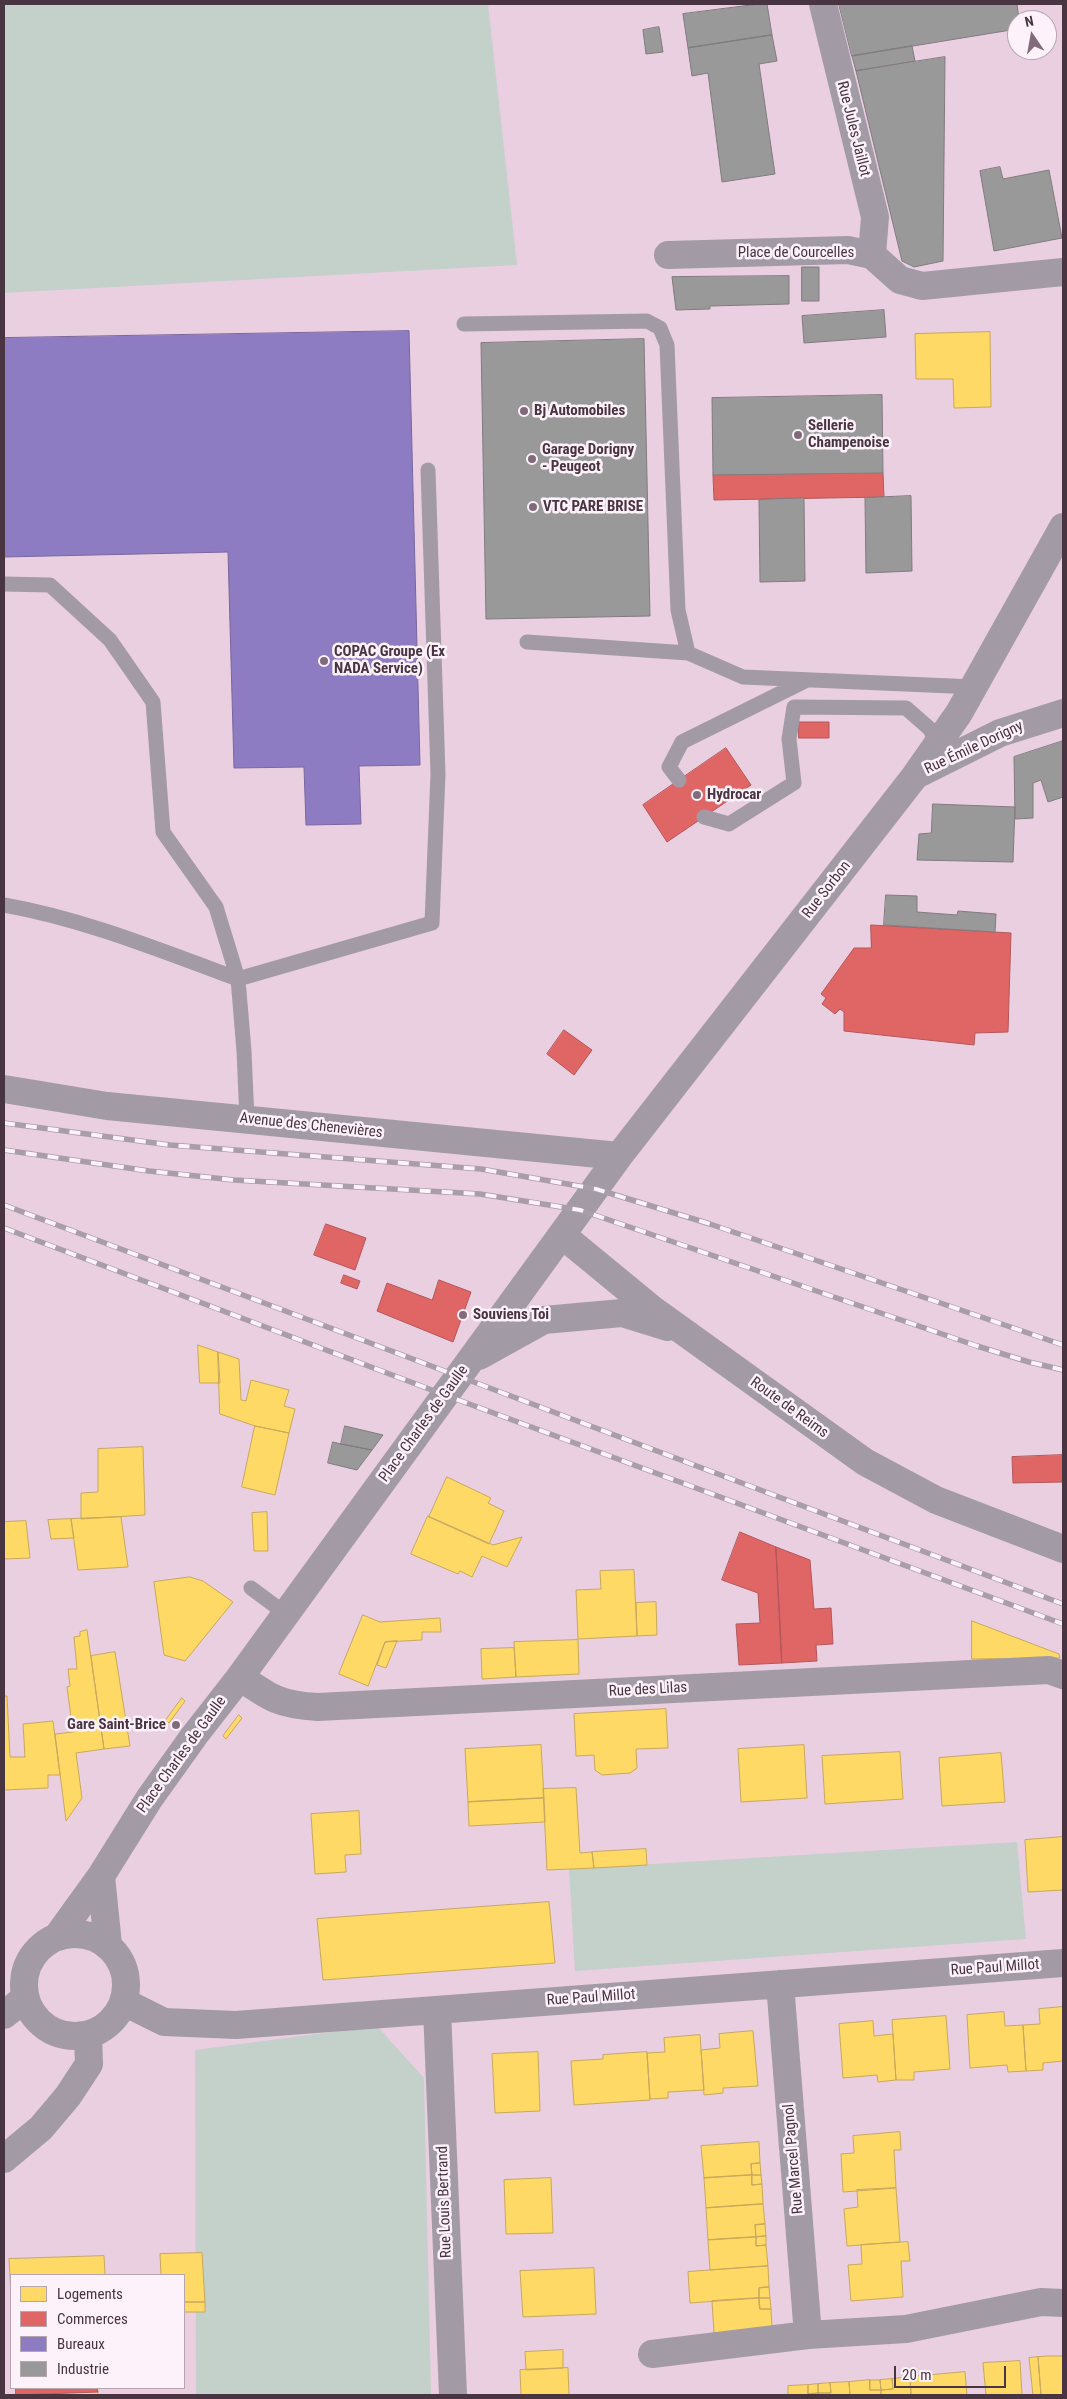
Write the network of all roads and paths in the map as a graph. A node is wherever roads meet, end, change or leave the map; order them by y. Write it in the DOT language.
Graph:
graph roads {
  1 [pos="823,4"];
  2 [pos="668,255"];
  3 [pos="872,255"];
  4 [pos="1063,272"];
  5 [pos="464,324"];
  6 [pos="428,470"];
  7 [pos="1063,528"];
  8 [pos="4,584"];
  9 [pos="527,642"];
  10 [pos="688,653"];
  11 [pos="809,679"];
  12 [pos="974,687"];
  13 [pos="1063,713"];
  14 [pos="937,744"];
  15 [pos="914,776"];
  16 [pos="679,780"];
  17 [pos="704,817"];
  18 [pos="4,905"];
  19 [pos="238,979"];
  20 [pos="4,1089"];
  21 [pos="247,1120"];
  22 [pos="620,1156"];
  23 [pos="562,1235"];
  24 [pos="685,1333"];
  25 [pos="471,1360"];
  26 [pos="1055,1541"];
  27 [pos="251,1588"];
  28 [pos="286,1614"];
  29 [pos="1063,1675"];
  30 [pos="240,1677"];
  31 [pos="100,1876"];
  32 [pos="58,1937"];
  33 [pos="108,1945"];
  34 [pos="1063,1963"];
  35 [pos="780,1984"];
  36 [pos="25,1998"];
  37 [pos="124,2002"];
  38 [pos="437,2010"];
  39 [pos="4,2015"];
  40 [pos="88,2035"];
  41 [pos="4,2159"];
  42 [pos="1063,2303"];
  43 [pos="808,2335"];
  44 [pos="652,2354"];
  45 [pos="453,2395"];
  1 -- 3 [label="street, Rue Jules Jaillot"];
  2 -- 3 [label="street, Place de Courcelles"];
  3 -- 4 [label="street, Place de Courcelles"];
  5 -- 10 [label="lane"];
  6 -- 19 [label="lane"];
  7 -- 12 [label="street, Rue Sorbon"];
  8 -- 19 [label="lane"];
  9 -- 10 [label="lane"];
  10 -- 11 [label="lane"];
  11 -- 12 [label="lane"];
  11 -- 16 [label="lane"];
  12 -- 14 [label="street, Rue Sorbon"];
  13 -- 15 [label="street, Rue Émile Dorigny"];
  14 -- 15 [label="street, Rue Sorbon"];
  14 -- 17 [label="lane"];
  15 -- 22 [label="street, Rue Sorbon"];
  18 -- 19 [label="lane"];
  19 -- 21 [label="lane"];
  20 -- 21 [label="street, Avenue des Chenevières"];
  21 -- 22 [label="street, Avenue des Chenevières"];
  22 -- 23 [label="street, Rue Sorbon"];
  23 -- 24 [label="street, Route de Reims"];
  23 -- 25 [label="street, Place Charles de Gaulle"];
  24 -- 25 [label="street"];
  24 -- 26 [label="street, Route de Reims"];
  25 -- 28 [label="street, Place Charles de Gaulle"];
  27 -- 28 [label="lane"];
  28 -- 30 [label="street, Place Charles de Gaulle"];
  29 -- 30 [label="street, Rue des Lilas"];
  30 -- 31 [label="street, Place Charles de Gaulle"];
  31 -- 32 [label="street, Place Charles de Gaulle"];
  31 -- 33 [label="street"];
  32 -- 33 [label="street"];
  32 -- 36 [label="street"];
  33 -- 37 [label="street"];
  34 -- 35 [label="street, Rue Paul Millot"];
  35 -- 38 [label="street, Rue Paul Millot"];
  35 -- 43 [label="street, Rue Marcel Pagnol"];
  36 -- 39 [label="street"];
  36 -- 40 [label="street"];
  37 -- 38 [label="street, Rue Paul Millot"];
  37 -- 40 [label="street"];
  38 -- 45 [label="street, Rue Louis Bertrand"];
  40 -- 41 [label="street"];
  42 -- 43 [label="street"];
  43 -- 44 [label="street"];
}
